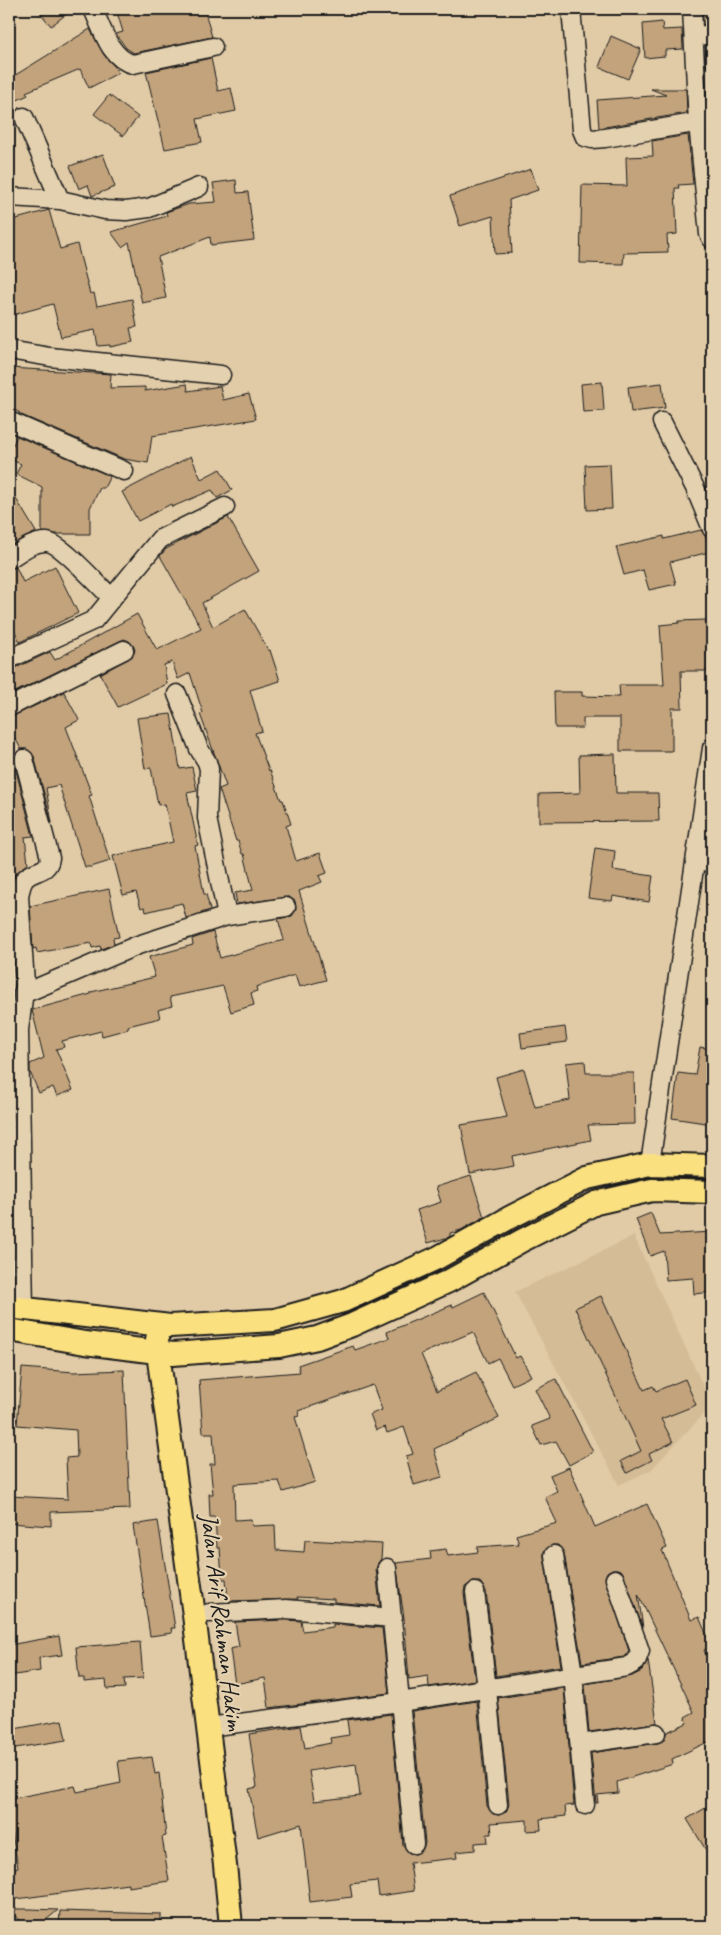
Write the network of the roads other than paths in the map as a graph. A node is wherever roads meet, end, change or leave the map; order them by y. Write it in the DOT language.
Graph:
graph roads {
  1 [pos="93,9"];
  2 [pos="571,9"];
  3 [pos="692,9"];
  4 [pos="712,34"];
  5 [pos="694,37"];
  6 [pos="213,47"];
  7 [pos="24,117"];
  8 [pos="705,121"];
  9 [pos="199,187"];
  10 [pos="9,197"];
  11 [pos="60,200"];
  12 [pos="712,239"];
  13 [pos="9,350"];
  14 [pos="221,374"];
  15 [pos="9,421"];
  16 [pos="662,422"];
  17 [pos="124,472"];
  18 [pos="224,507"];
  19 [pos="712,529"];
  20 [pos="9,559"];
  21 [pos="112,598"];
  22 [pos="124,650"];
  23 [pos="9,659"];
  24 [pos="177,694"];
  25 [pos="9,707"];
  26 [pos="712,756"];
  27 [pos="24,759"];
  28 [pos="704,862"];
  29 [pos="286,907"];
  30 [pos="227,916"];
  31 [pos="23,994"];
  32 [pos="650,1164"];
  33 [pos="712,1166"];
  34 [pos="712,1192"];
  35 [pos="16,1308"];
  36 [pos="164,1326"];
  37 [pos="9,1330"];
  38 [pos="166,1354"];
  39 [pos="554,1554"];
  40 [pos="387,1568"];
  41 [pos="615,1579"];
  42 [pos="475,1592"];
  43 [pos="209,1613"];
  44 [pos="393,1618"];
  45 [pos="573,1674"];
  46 [pos="487,1689"];
  47 [pos="400,1702"];
  48 [pos="215,1726"];
  49 [pos="656,1733"];
  50 [pos="580,1744"];
  51 [pos="498,1805"];
  52 [pos="585,1805"];
  53 [pos="414,1844"];
  54 [pos="231,1926"];
  55 [pos="246,1926"];
  1 -- 6 [label="street"];
  2 -- 8 [label="street"];
  3 -- 5 [label="street"];
  4 -- 5 [label="street"];
  5 -- 8 [label="street"];
  7 -- 11 [label="street"];
  8 -- 12 [label="street"];
  9 -- 11 [label="street"];
  10 -- 11 [label="street"];
  13 -- 14 [label="street"];
  15 -- 17 [label="street"];
  16 -- 19 [label="street"];
  18 -- 21 [label="street"];
  20 -- 21 [label="street"];
  21 -- 23 [label="street"];
  22 -- 25 [label="street"];
  24 -- 30 [label="street"];
  26 -- 28 [label="street"];
  27 -- 31 [label="street"];
  28 -- 32 [label="street"];
  29 -- 30 [label="street"];
  30 -- 31 [label="street"];
  31 -- 35 [label="street"];
  32 -- 33 [label="main road"];
  32 -- 36 [label="main road"];
  34 -- 38 [label="main road"];
  35 -- 36 [label="main road"];
  36 -- 38 [label="main road, Jalan Arif Rahman Hakim"];
  37 -- 38 [label="main road"];
  38 -- 43 [label="main road, Jalan Arif Rahman Hakim"];
  38 -- 48 [label="main road, Jalan Arif Rahman Hakim"];
  39 -- 45 [label="street"];
  40 -- 44 [label="street"];
  41 -- 45 [label="street"];
  42 -- 46 [label="street"];
  43 -- 44 [label="street"];
  43 -- 48 [label="main road, Jalan Arif Rahman Hakim"];
  44 -- 47 [label="street"];
  45 -- 46 [label="street"];
  45 -- 50 [label="street"];
  46 -- 47 [label="street"];
  46 -- 51 [label="street"];
  47 -- 48 [label="street"];
  47 -- 53 [label="street"];
  48 -- 54 [label="main road, Jalan Arif Rahman Hakim"];
  48 -- 55 [label="main road, Jalan Arif Rahman Hakim"];
  49 -- 50 [label="street"];
  50 -- 52 [label="street"];
}
